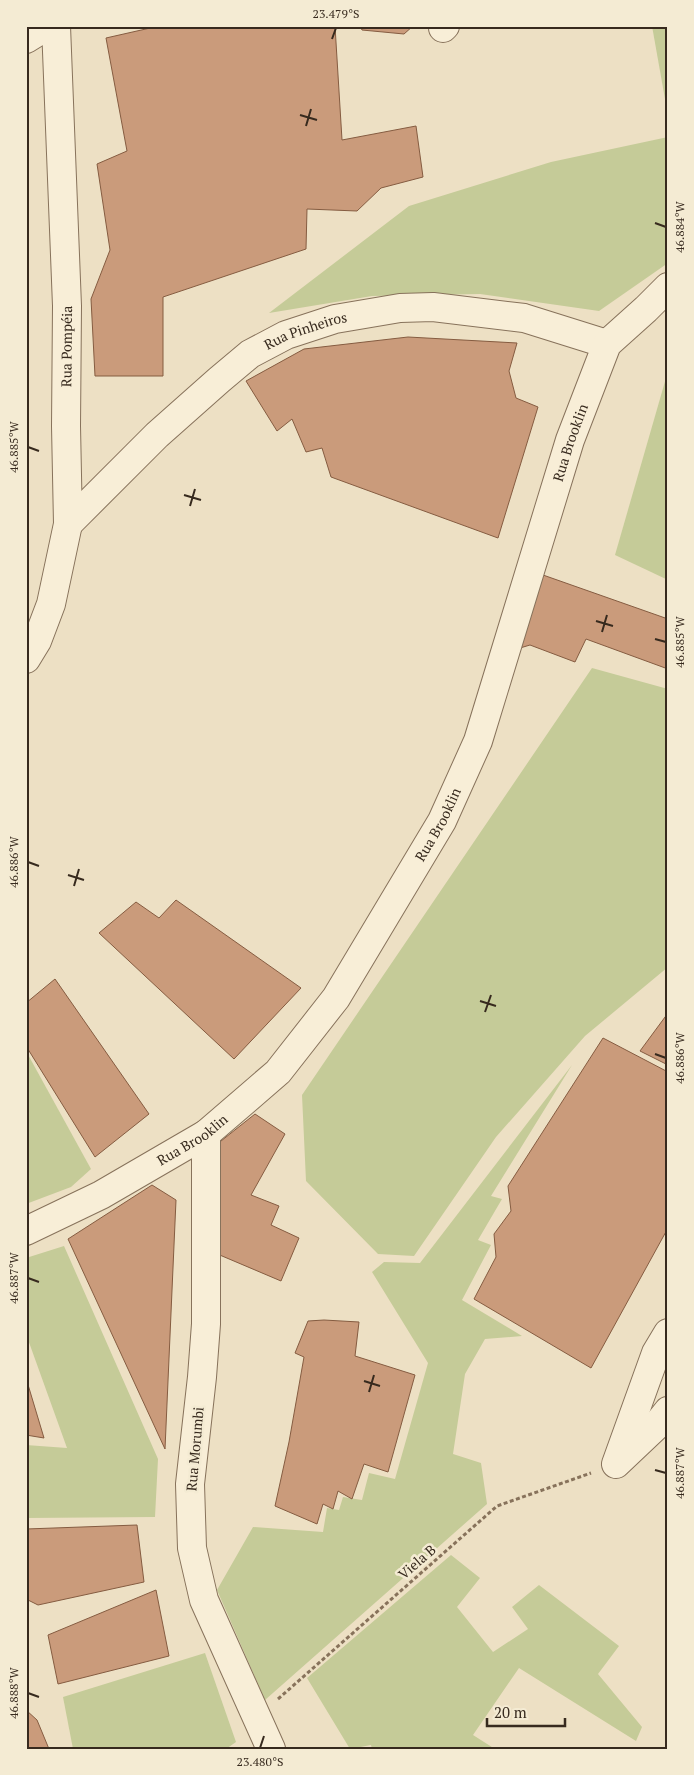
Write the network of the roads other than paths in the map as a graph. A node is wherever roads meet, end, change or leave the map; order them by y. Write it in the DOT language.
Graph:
graph roads {
  1 [pos="47,26"];
  2 [pos="56,26"];
  3 [pos="26,39"];
  4 [pos="668,287"];
  5 [pos="607,344"];
  6 [pos="68,524"];
  7 [pos="26,659"];
  8 [pos="206,1134"];
  9 [pos="26,1231"];
  10 [pos="668,1333"];
  11 [pos="668,1411"];
  12 [pos="271,1749"];
  1 -- 3 [label="street"];
  2 -- 6 [label="street, Rua Pompéia"];
  4 -- 5 [label="street, Rua Brooklin"];
  5 -- 6 [label="street, Rua Pinheiros"];
  5 -- 8 [label="street, Rua Brooklin"];
  6 -- 7 [label="street, Rua Pompéia"];
  8 -- 9 [label="street, Rua Brooklin"];
  8 -- 12 [label="street, Rua Morumbi"];
  10 -- 11 [label="street"];
}
